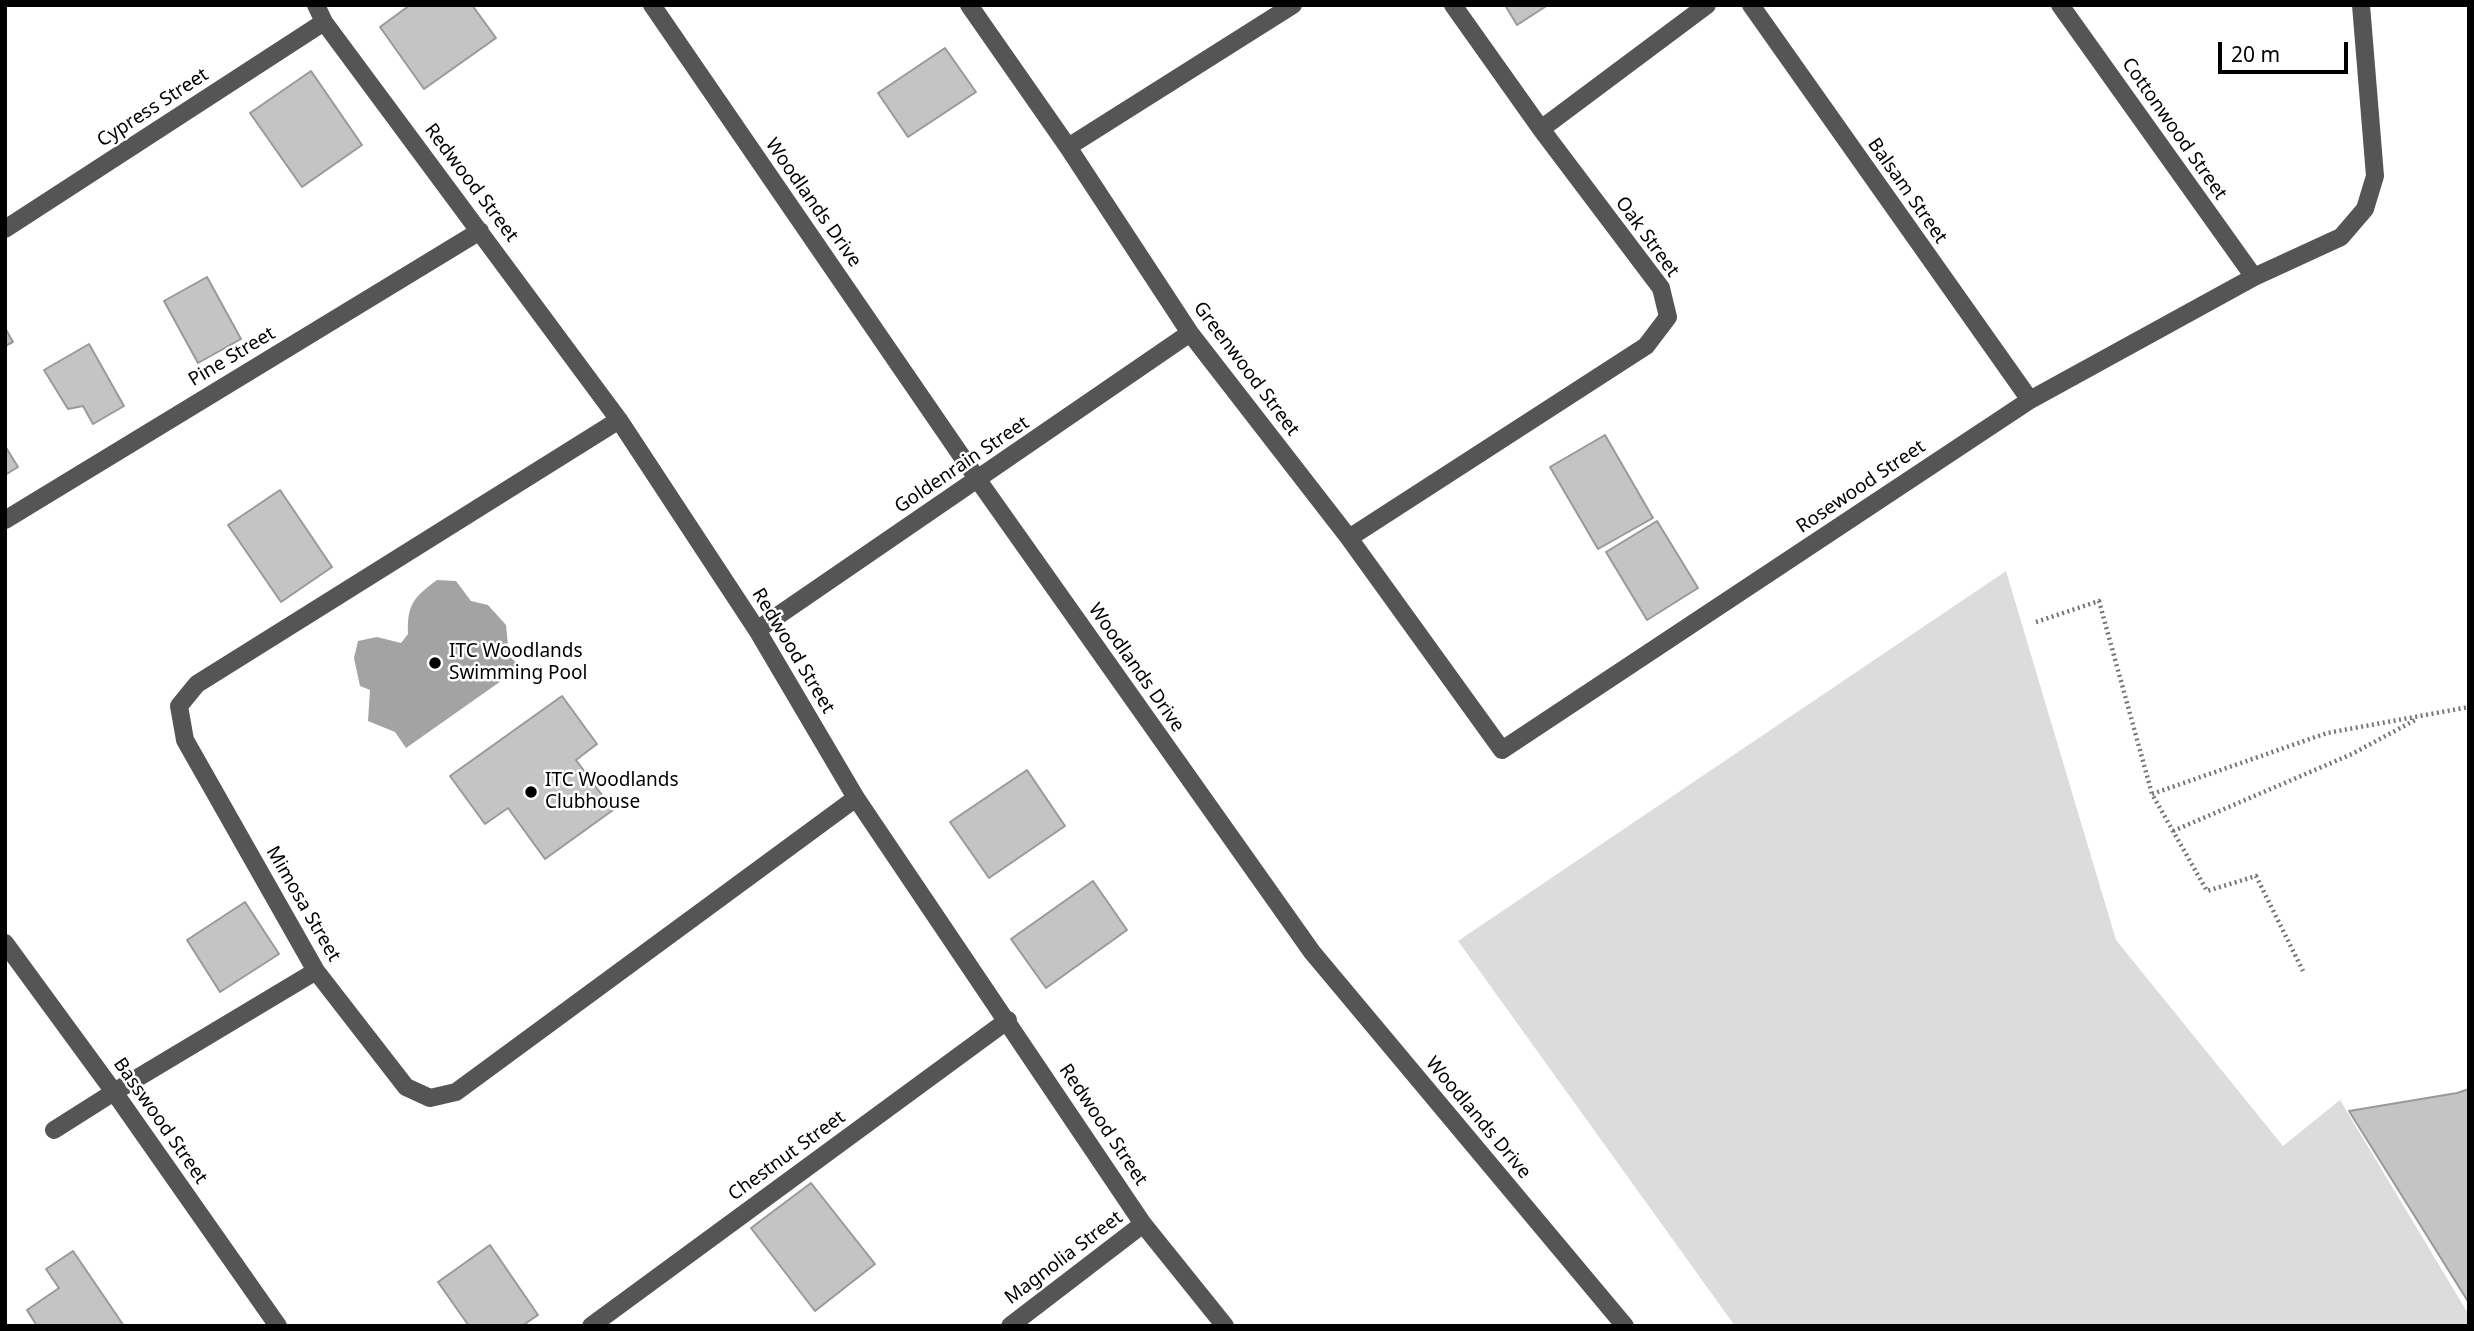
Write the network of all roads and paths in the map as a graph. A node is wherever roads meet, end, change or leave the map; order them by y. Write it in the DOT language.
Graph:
graph roads {
  1 [pos="316,5"];
  2 [pos="652,5"];
  3 [pos="970,5"];
  4 [pos="1293,5"];
  5 [pos="1453,5"];
  6 [pos="1707,5"];
  7 [pos="1751,5"];
  8 [pos="2060,5"];
  9 [pos="2361,5"];
  10 [pos="324,22"];
  11 [pos="1541,130"];
  12 [pos="1068,146"];
  13 [pos="5,229"];
  14 [pos="480,231"];
  15 [pos="2254,277"];
  16 [pos="1190,333"];
  17 [pos="2030,400"];
  18 [pos="619,420"];
  19 [pos="978,480"];
  20 [pos="5,520"];
  21 [pos="1349,538"];
  22 [pos="2036,622"];
  23 [pos="757,630"];
  24 [pos="2469,707"];
  25 [pos="2421,717"];
  26 [pos="1502,750"];
  27 [pos="2152,793"];
  28 [pos="856,798"];
  29 [pos="2173,831"];
  30 [pos="5,943"];
  31 [pos="316,971"];
  32 [pos="2303,971"];
  33 [pos="1008,1020"];
  34 [pos="114,1092"];
  35 [pos="54,1130"];
  36 [pos="1143,1224"];
  37 [pos="278,1326"];
  38 [pos="591,1326"];
  39 [pos="1010,1326"];
  40 [pos="1225,1326"];
  41 [pos="1625,1326"];
  1 -- 10 [label="street, Redwood Street"];
  2 -- 19 [label="street, Woodlands Drive"];
  3 -- 12 [label="street, Greenwood Street"];
  4 -- 12 [label="street"];
  5 -- 11 [label="street, Oak Street"];
  6 -- 11 [label="street"];
  7 -- 17 [label="street, Balsam Street"];
  8 -- 15 [label="street, Cottonwood Street"];
  9 -- 15 [label="street, Rosewood Street"];
  10 -- 13 [label="street, Cypress Street"];
  10 -- 14 [label="street, Redwood Street"];
  11 -- 21 [label="street, Oak Street"];
  12 -- 16 [label="street, Greenwood Street"];
  14 -- 18 [label="street, Redwood Street"];
  14 -- 20 [label="street, Pine Street"];
  15 -- 17 [label="street, Rosewood Street"];
  16 -- 19 [label="street, Goldenrain Street"];
  16 -- 21 [label="street, Greenwood Street"];
  17 -- 26 [label="street, Rosewood Street"];
  18 -- 23 [label="street, Redwood Street"];
  18 -- 31 [label="street, Mimosa Street"];
  19 -- 23 [label="street, Goldenrain Street"];
  19 -- 41 [label="street, Woodlands Drive"];
  21 -- 26 [label="street, Greenwood Street"];
  22 -- 27 [label="path"];
  23 -- 28 [label="street, Redwood Street"];
  24 -- 25 [label="path"];
  25 -- 27 [label="path"];
  25 -- 29 [label="path"];
  27 -- 29 [label="path"];
  28 -- 31 [label="street, Mimosa Street"];
  28 -- 33 [label="street, Redwood Street"];
  29 -- 32 [label="path"];
  30 -- 34 [label="street, Basswood Street"];
  31 -- 34 [label="street"];
  33 -- 36 [label="street, Redwood Street"];
  33 -- 38 [label="street, Chestnut Street"];
  34 -- 35 [label="street"];
  34 -- 37 [label="street, Basswood Street"];
  36 -- 39 [label="street, Magnolia Street"];
  36 -- 40 [label="street, Redwood Street"];
}
